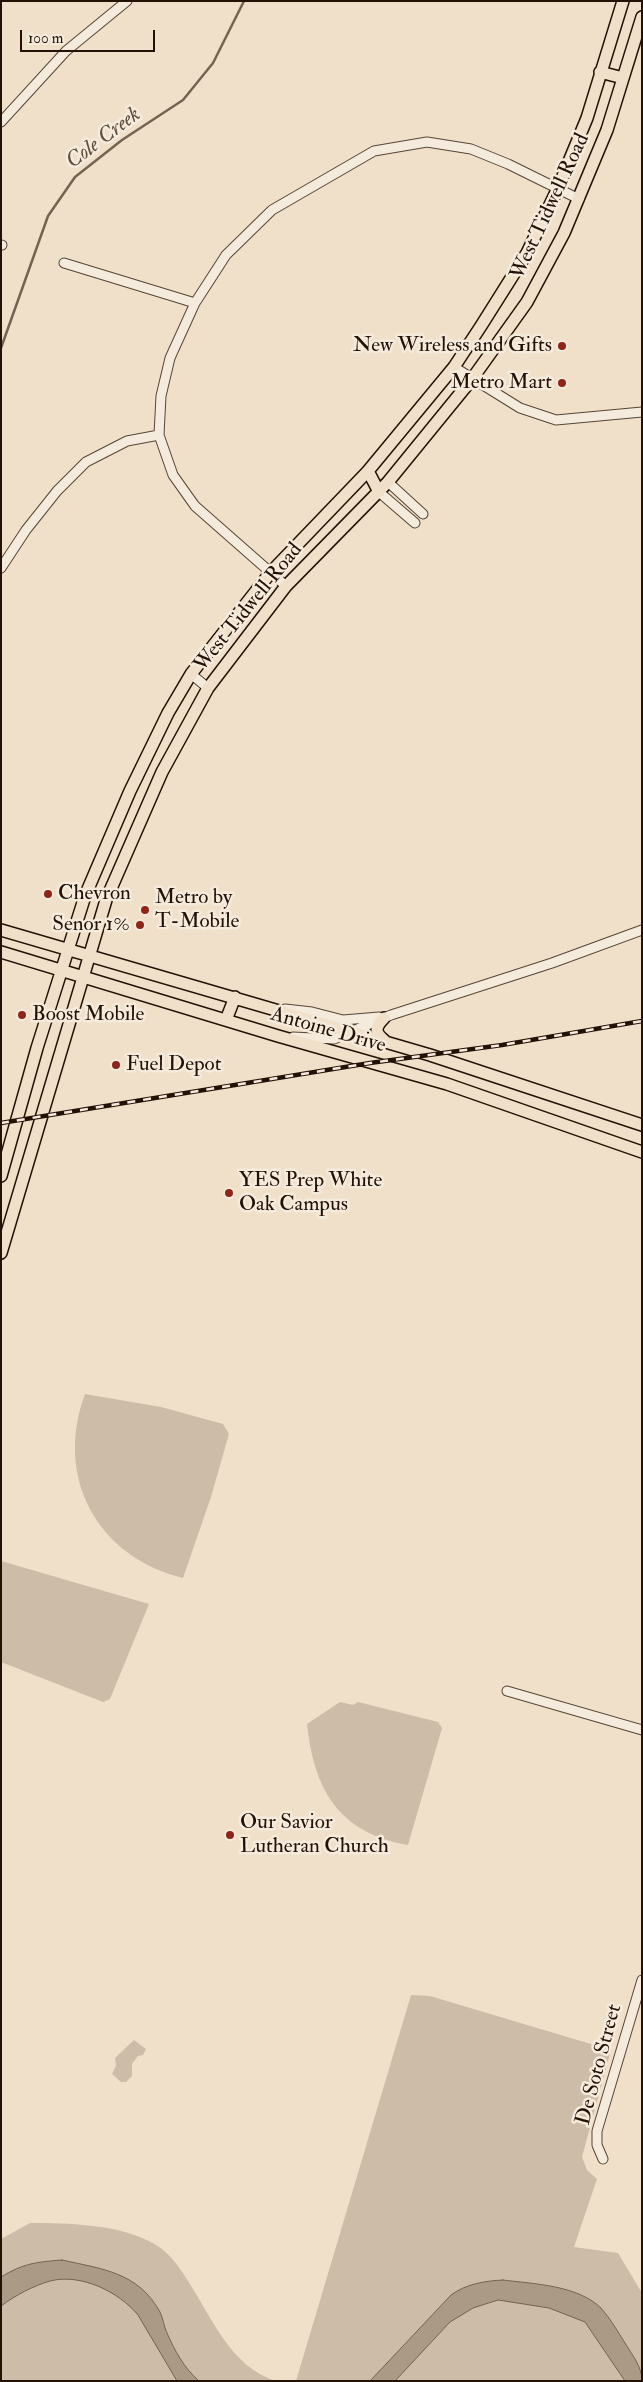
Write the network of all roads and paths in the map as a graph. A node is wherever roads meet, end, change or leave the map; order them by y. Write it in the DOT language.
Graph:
graph roads {
  1 [pos="127,1"];
  2 [pos="623,1"];
  3 [pos="642,17"];
  4 [pos="600,72"];
  5 [pos="623,78"];
  6 [pos="1,122"];
  7 [pos="558,188"];
  8 [pos="579,198"];
  9 [pos="64,263"];
  10 [pos="195,304"];
  11 [pos="454,367"];
  12 [pos="472,379"];
  13 [pos="642,412"];
  14 [pos="158,435"];
  15 [pos="368,471"];
  16 [pos="388,482"];
  17 [pos="379,492"];
  18 [pos="423,514"];
  19 [pos="415,523"];
  20 [pos="1,568"];
  21 [pos="271,572"];
  22 [pos="286,586"];
  23 [pos="191,674"];
  24 [pos="208,688"];
  25 [pos="1,930"];
  26 [pos="642,930"];
  27 [pos="67,948"];
  28 [pos="1,952"];
  29 [pos="89,956"];
  30 [pos="61,969"];
  31 [pos="82,976"];
  32 [pos="235,997"];
  33 [pos="266,1006"];
  34 [pos="387,1016"];
  35 [pos="226,1020"];
  36 [pos="350,1032"];
  37 [pos="278,1036"];
  38 [pos="386,1043"];
  39 [pos="26,1087"];
  40 [pos="48,1093"];
  41 [pos="642,1125"];
  42 [pos="642,1152"];
  43 [pos="1,1176"];
  44 [pos="4,1236"];
  45 [pos="1,1253"];
  46 [pos="507,1691"];
  47 [pos="642,1730"];
  48 [pos="642,1980"];
  49 [pos="603,2159"];
  1 -- 6 [label="street"];
  2 -- 4 [label="main road, West Tidwell Road"];
  3 -- 5 [label="main road, West Tidwell Road"];
  4 -- 5 [label="main road"];
  4 -- 7 [label="main road, West Tidwell Road"];
  5 -- 8 [label="main road, West Tidwell Road"];
  7 -- 8 [label="street"];
  7 -- 10 [label="street"];
  7 -- 11 [label="main road, West Tidwell Road"];
  8 -- 12 [label="main road, West Tidwell Road"];
  9 -- 10 [label="street"];
  10 -- 14 [label="street"];
  11 -- 12 [label="street"];
  11 -- 15 [label="main road, West Tidwell Road"];
  12 -- 13 [label="street"];
  12 -- 16 [label="main road, West Tidwell Road"];
  14 -- 20 [label="street"];
  14 -- 21 [label="street"];
  15 -- 16 [label="main road"];
  15 -- 17 [label="main road"];
  15 -- 21 [label="main road, West Tidwell Road"];
  16 -- 17 [label="main road, West Tidwell Road"];
  16 -- 18 [label="street"];
  17 -- 19 [label="street"];
  17 -- 22 [label="main road, West Tidwell Road"];
  21 -- 22 [label="street"];
  21 -- 23 [label="main road, West Tidwell Road"];
  22 -- 24 [label="main road, West Tidwell Road"];
  23 -- 24 [label="street"];
  23 -- 27 [label="main road, West Tidwell Road"];
  24 -- 29 [label="main road, West Tidwell Road"];
  25 -- 27 [label="main road, Antoine Drive"];
  26 -- 34 [label="street"];
  27 -- 29 [label="main road, Antoine Drive"];
  27 -- 30 [label="main road, West Tidwell Road"];
  28 -- 30 [label="main road, Antoine Drive"];
  29 -- 31 [label="main road, West Tidwell Road"];
  29 -- 32 [label="main road, Antoine Drive"];
  30 -- 31 [label="main road, Antoine Drive"];
  30 -- 39 [label="main road, West Tidwell Road"];
  31 -- 35 [label="main road, Antoine Drive"];
  31 -- 40 [label="main road, West Tidwell Road"];
  32 -- 33 [label="main road, Antoine Drive"];
  32 -- 35 [label="main road"];
  33 -- 34 [label="street"];
  33 -- 36 [label="main road, Antoine Drive"];
  34 -- 36 [label="street"];
  34 -- 38 [label="main road"];
  35 -- 37 [label="main road, Antoine Drive"];
  36 -- 37 [label="street"];
  36 -- 38 [label="main road, Antoine Drive"];
  37 -- 42 [label="main road, Antoine Drive"];
  38 -- 41 [label="main road, Antoine Drive"];
  39 -- 40 [label="main road"];
  39 -- 43 [label="main road, West Tidwell Road"];
  40 -- 44 [label="main road, West Tidwell Road"];
  44 -- 45 [label="main road, West Tidwell Road"];
  46 -- 47 [label="street"];
  48 -- 49 [label="street, De Soto Street"];
}
